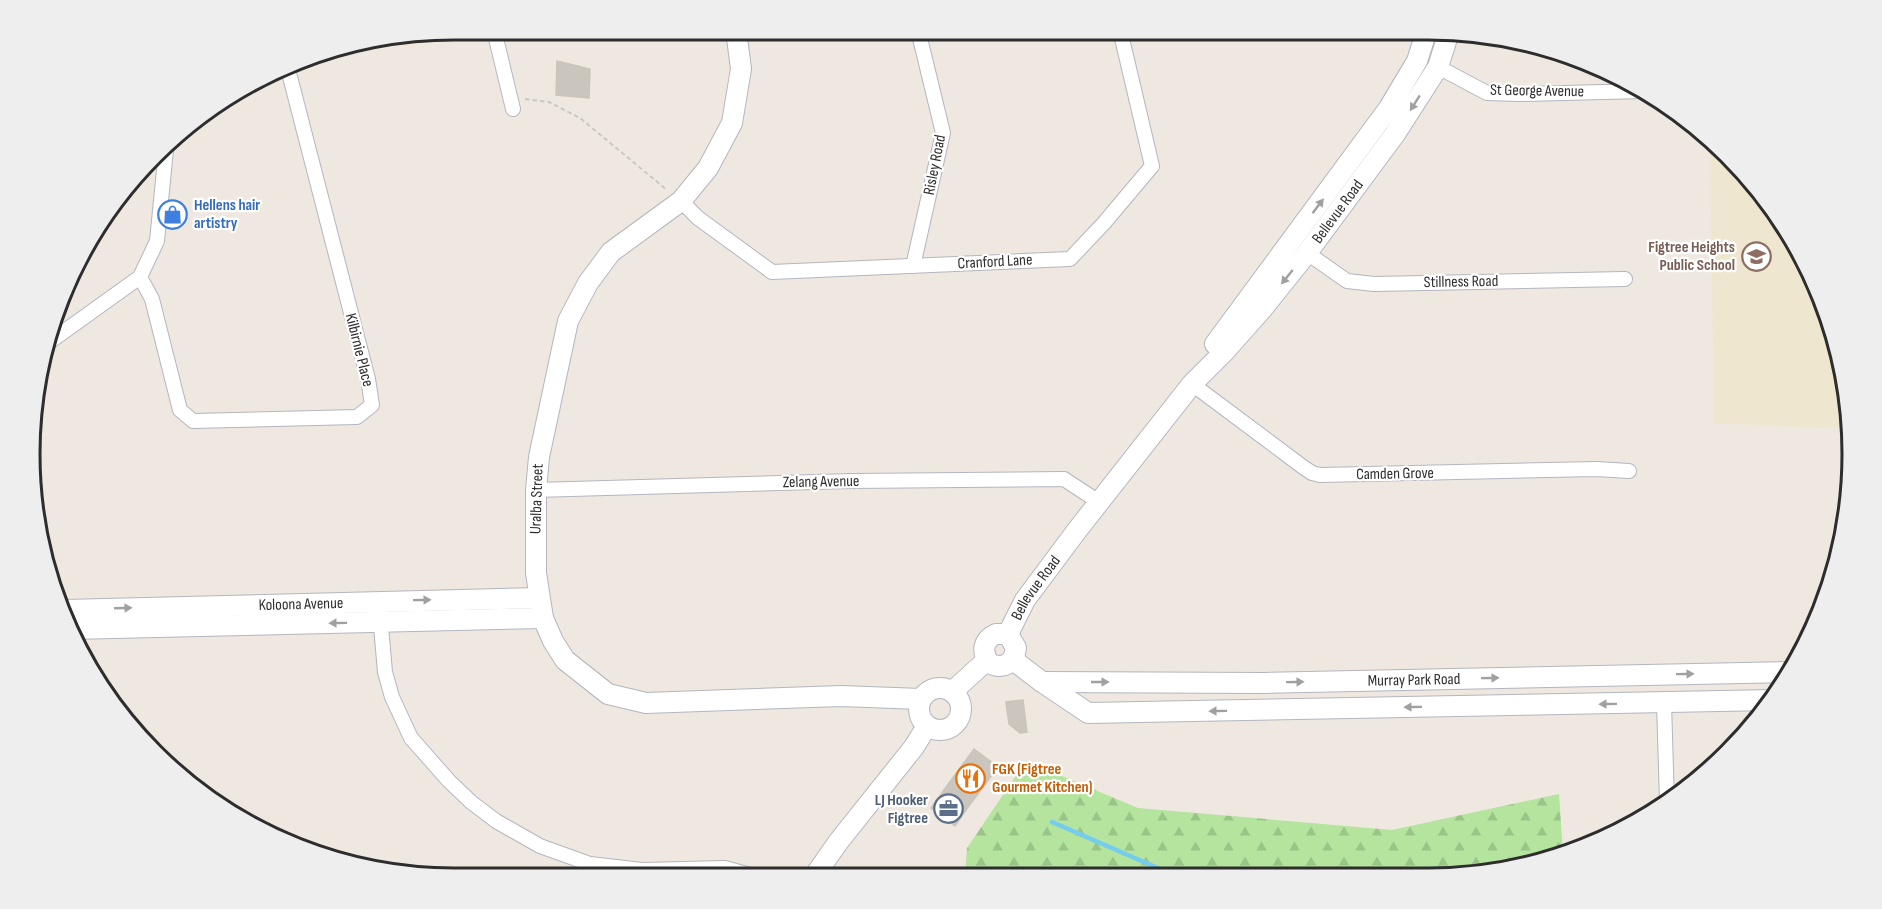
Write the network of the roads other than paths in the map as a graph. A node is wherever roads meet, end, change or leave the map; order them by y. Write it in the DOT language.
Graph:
graph roads {
  1 [pos="496,40"];
  2 [pos="737,40"];
  3 [pos="920,40"];
  4 [pos="1122,40"];
  5 [pos="1424,40"];
  6 [pos="1446,41"];
  7 [pos="1438,67"];
  8 [pos="290,75"];
  9 [pos="1626,91"];
  10 [pos="512,104"];
  11 [pos="165,159"];
  12 [pos="681,201"];
  13 [pos="1307,253"];
  14 [pos="913,266"];
  15 [pos="140,277"];
  16 [pos="1625,279"];
  17 [pos="58,337"];
  18 [pos="1196,379"];
  19 [pos="1629,471"];
  20 [pos="536,490"];
  21 [pos="1099,502"];
  22 [pos="539,598"];
  23 [pos="380,601"];
  24 [pos="71,610"];
  25 [pos="167,617"];
  26 [pos="543,618"];
  27 [pos="381,622"];
  28 [pos="79,628"];
  29 [pos="1008,634"];
  30 [pos="987,660"];
  31 [pos="1013,660"];
  32 [pos="1780,672"];
  33 [pos="1041,682"];
  34 [pos="1263,683"];
  35 [pos="952,692"];
  36 [pos="921,699"];
  37 [pos="1761,700"];
  38 [pos="1664,703"];
  39 [pos="1262,710"];
  40 [pos="927,726"];
  41 [pos="1667,793"];
  42 [pos="625,868"];
  43 [pos="820,868"];
  1 -- 10 [label="street"];
  2 -- 12 [label="street, Uralba Street"];
  3 -- 14 [label="street, Risley Road"];
  4 -- 14 [label="street, Cranford Lane"];
  18 -- 5 [label="street, Bellevue Road, one-way"];
  6 -- 7 [label="street, Bellevue Road"];
  7 -- 9 [label="street, St George Avenue"];
  7 -- 13 [label="street, Bellevue Road, one-way"];
  8 -- 15 [label="street, Kilbirnie Place"];
  11 -- 15 [label="street"];
  12 -- 14 [label="street, Cranford Lane"];
  12 -- 20 [label="street, Uralba Street"];
  13 -- 16 [label="street, Stillness Road"];
  13 -- 18 [label="street, Bellevue Road, one-way"];
  15 -- 17 [label="street"];
  18 -- 19 [label="street, Camden Grove"];
  18 -- 21 [label="street, Bellevue Road"];
  20 -- 21 [label="street, Zelang Avenue"];
  20 -- 22 [label="street, Uralba Street"];
  21 -- 29 [label="street, Bellevue Road"];
  23 -- 22 [label="street, Koloona Avenue, one-way"];
  22 -- 26 [label="street, Uralba Street"];
  23 -- 25 [label="street, Koloona Avenue"];
  23 -- 27 [label="street"];
  24 -- 25 [label="street, Koloona Avenue, one-way"];
  27 -- 25 [label="street, Koloona Avenue, one-way"];
  25 -- 28 [label="street, Koloona Avenue"];
  26 -- 27 [label="street, Koloona Avenue"];
  26 -- 36 [label="street, Uralba Street"];
  27 -- 42 [label="street"];
  29 -- 30 [label="street"];
  29 -- 31 [label="street"];
  30 -- 31 [label="street"];
  30 -- 35 [label="street"];
  31 -- 33 [label="street, Murray Park Road"];
  34 -- 32 [label="street, Murray Park Road, one-way"];
  33 -- 34 [label="street, Murray Park Road, one-way"];
  39 -- 33 [label="street, Murray Park Road, one-way"];
  34 -- 39 [label="street"];
  35 -- 36 [label="street"];
  35 -- 40 [label="street"];
  36 -- 40 [label="street"];
  37 -- 38 [label="street, Murray Park Road"];
  38 -- 39 [label="street, Murray Park Road, one-way"];
  38 -- 41 [label="street"];
  40 -- 43 [label="street"];
}
